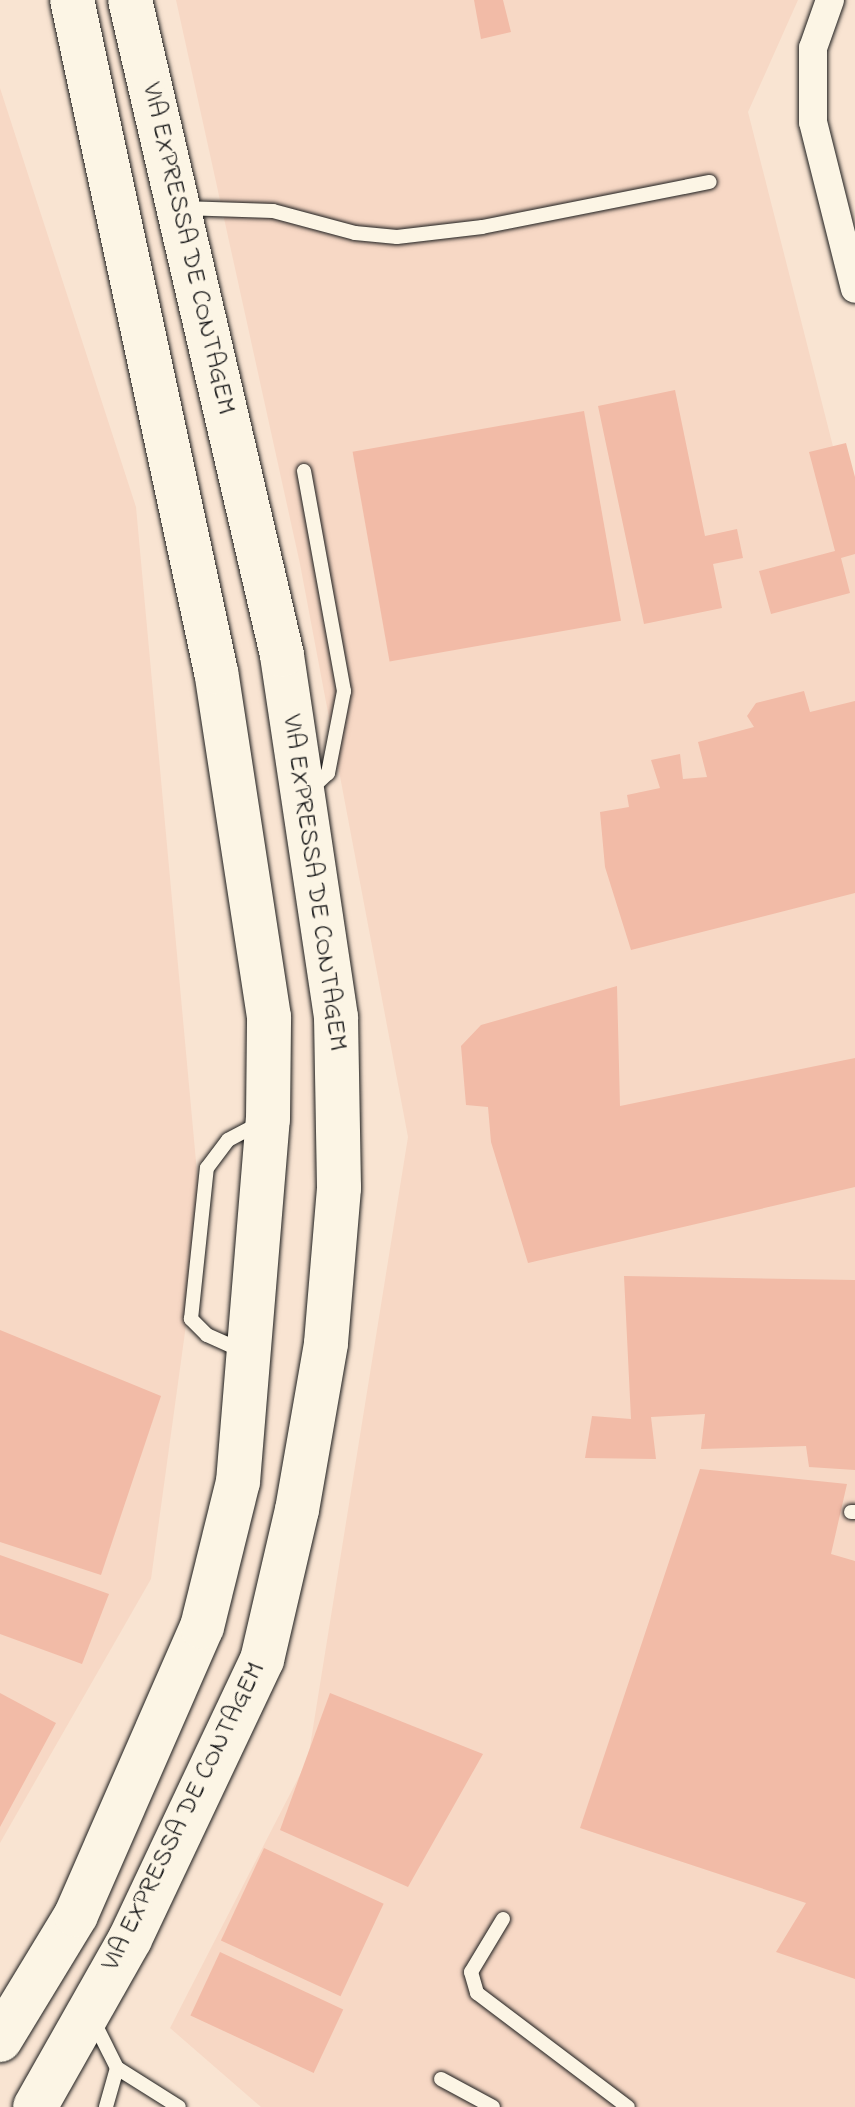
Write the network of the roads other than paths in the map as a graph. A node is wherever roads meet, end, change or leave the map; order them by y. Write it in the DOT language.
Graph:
graph roads {
  1 [pos="72,0"];
  2 [pos="130,0"];
  3 [pos="830,0"];
  4 [pos="710,182"];
  5 [pos="178,208"];
  6 [pos="855,289"];
  7 [pos="304,471"];
  8 [pos="303,796"];
  9 [pos="268,1119"];
  10 [pos="248,1353"];
  11 [pos="503,1919"];
  12 [pos="89,2012"];
  13 [pos="0,2040"];
  14 [pos="117,2068"];
  15 [pos="441,2079"];
  16 [pos="35,2107"];
  17 [pos="106,2107"];
  18 [pos="179,2107"];
  19 [pos="493,2107"];
  20 [pos="628,2107"];
  1 -- 9 [label="highway"];
  2 -- 5 [label="highway, VIA EXPRESSA DE CONTAGEM"];
  3 -- 6 [label="street"];
  4 -- 5 [label="lane"];
  5 -- 8 [label="highway, VIA EXPRESSA DE CONTAGEM"];
  7 -- 8 [label="lane"];
  8 -- 12 [label="highway, VIA EXPRESSA DE CONTAGEM"];
  9 -- 10 [label="highway"];
  9 -- 10 [label="lane"];
  10 -- 13 [label="highway"];
  11 -- 20 [label="lane"];
  12 -- 14 [label="lane"];
  12 -- 16 [label="highway, VIA EXPRESSA DE CONTAGEM"];
  14 -- 17 [label="lane"];
  14 -- 18 [label="lane"];
  15 -- 19 [label="lane"];
}
